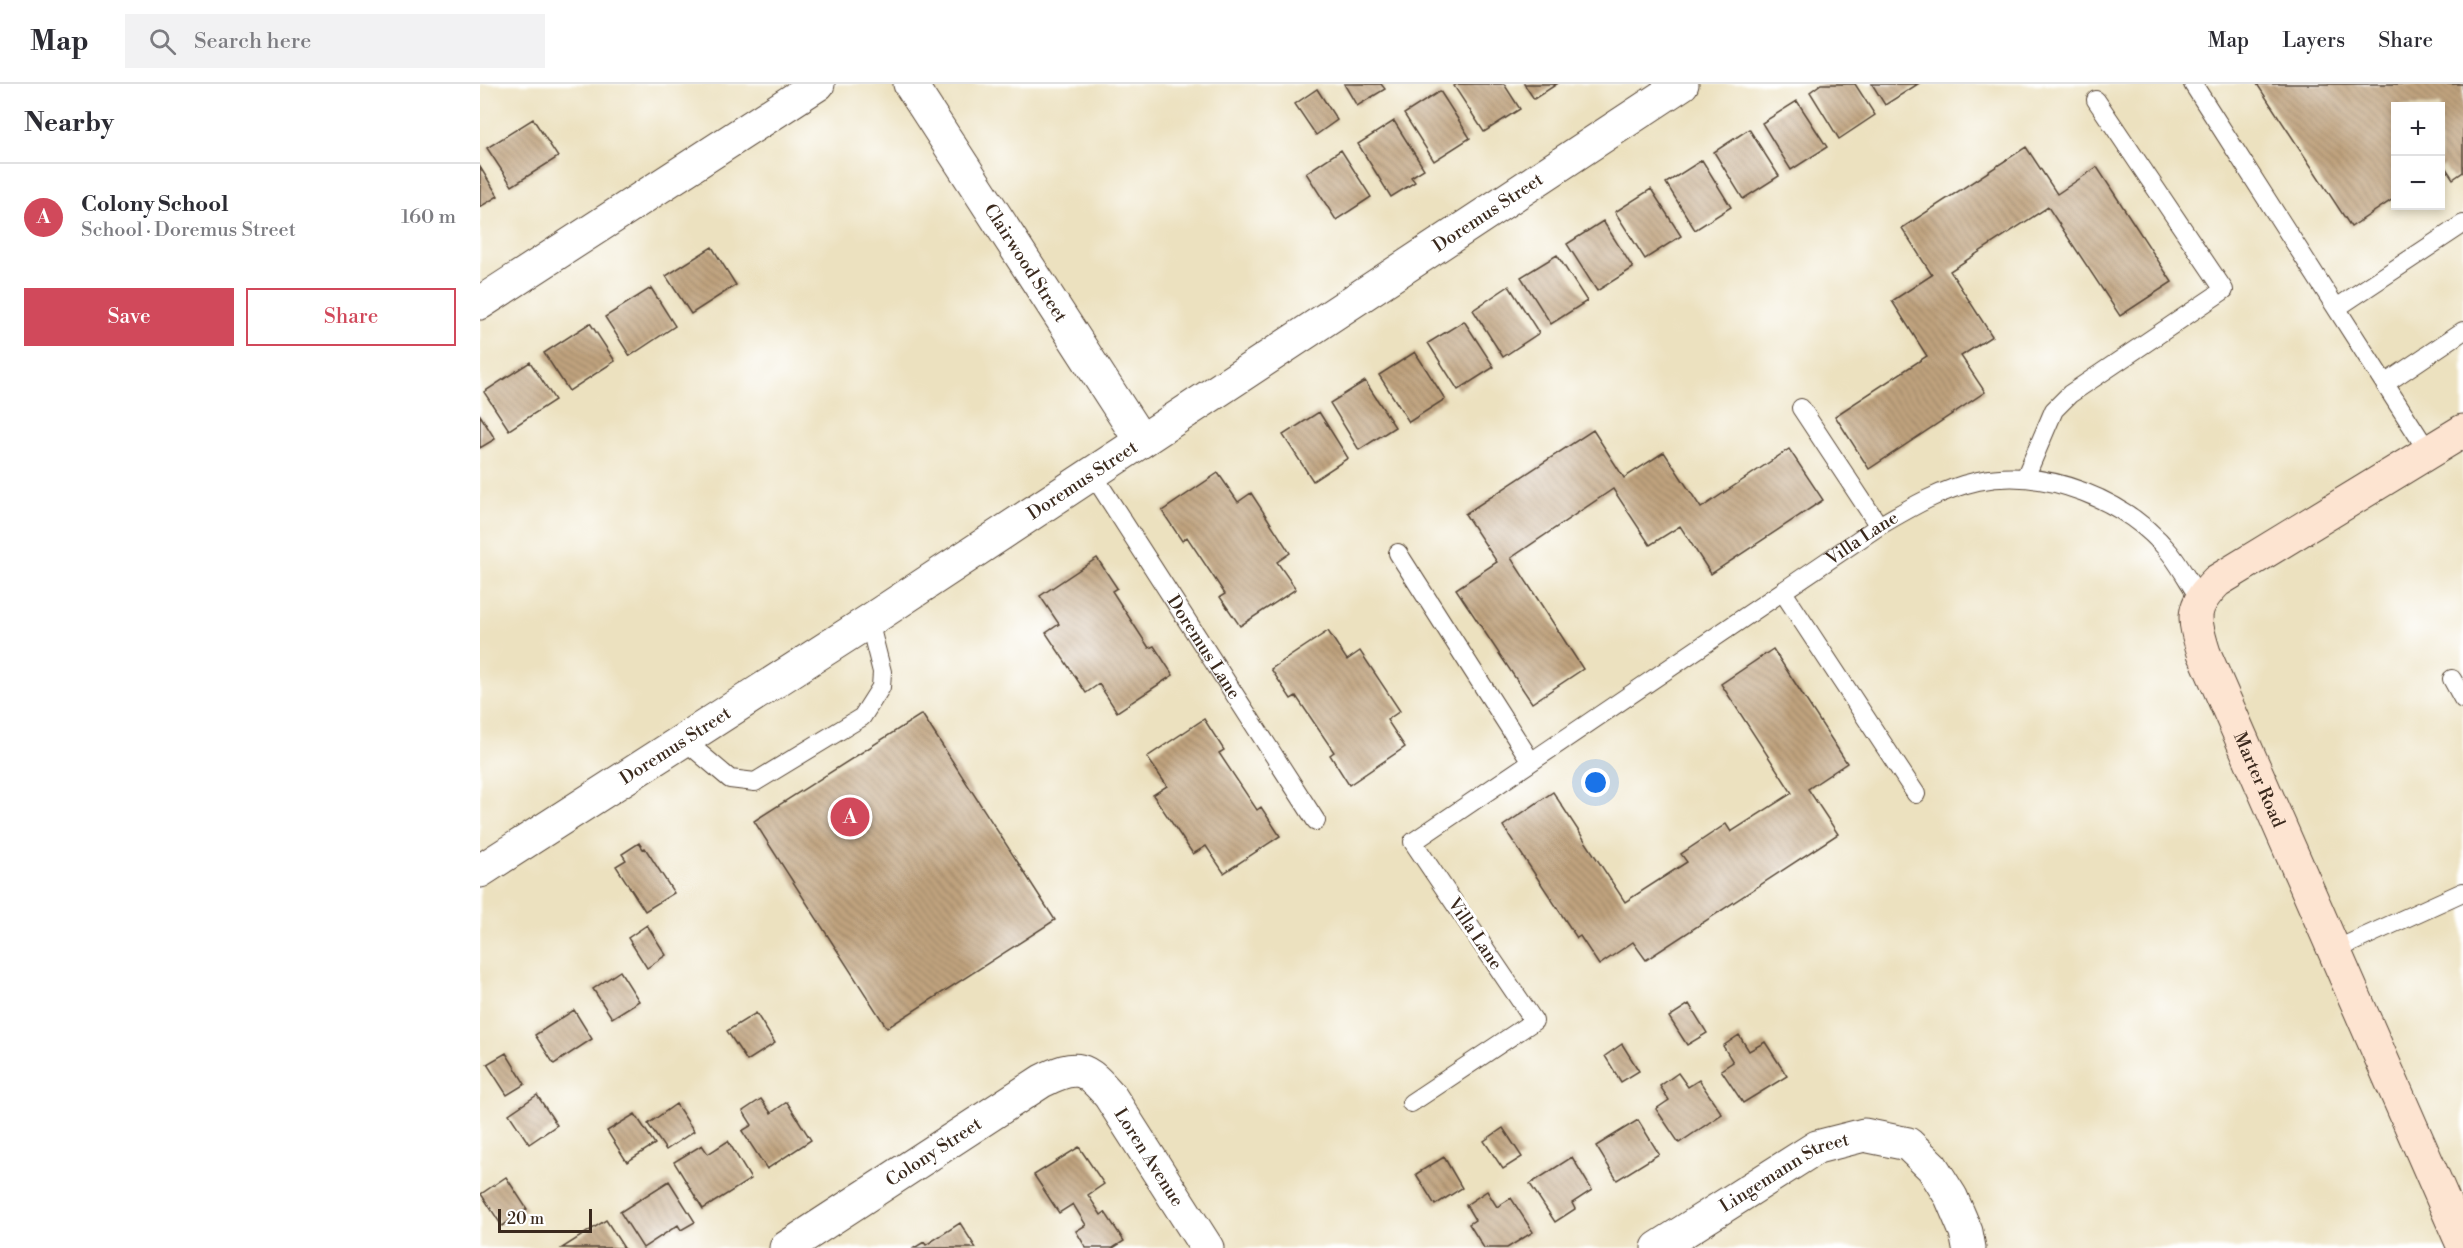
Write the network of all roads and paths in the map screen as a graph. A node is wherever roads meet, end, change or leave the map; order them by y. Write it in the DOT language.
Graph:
graph roads {
  1 [pos="818,84"];
  2 [pos="910,84"];
  3 [pos="1682,84"];
  4 [pos="2193,84"];
  5 [pos="2096,100"];
  6 [pos="2463,224"];
  7 [pos="480,303"];
  8 [pos="2338,307"];
  9 [pos="2463,331"];
  10 [pos="2386,383"];
  11 [pos="1801,408"];
  12 [pos="2463,431"];
  13 [pos="1141,441"];
  14 [pos="2429,453"];
  15 [pos="1092,473"];
  16 [pos="2025,478"];
  17 [pos="1880,526"];
  18 [pos="1398,553"];
  19 [pos="1783,592"];
  20 [pos="2200,599"];
  21 [pos="869,621"];
  22 [pos="2452,679"];
  23 [pos="2463,699"];
  24 [pos="684,740"];
  25 [pos="1530,760"];
  26 [pos="1917,794"];
  27 [pos="1316,821"];
  28 [pos="480,871"];
  29 [pos="2463,892"];
  30 [pos="2333,951"];
  31 [pos="1084,1070"];
  32 [pos="1412,1103"];
  33 [pos="2463,1245"];
  34 [pos="786,1248"];
  35 [pos="1207,1248"];
  36 [pos="1658,1248"];
  37 [pos="1969,1248"];
  1 -- 7 [label="street"];
  2 -- 13 [label="street, Clairwood Street"];
  3 -- 13 [label="street, Doremus Street"];
  4 -- 8 [label="lane"];
  5 -- 16 [label="lane"];
  6 -- 8 [label="lane"];
  8 -- 10 [label="lane"];
  9 -- 10 [label="lane"];
  10 -- 14 [label="lane"];
  11 -- 17 [label="lane"];
  12 -- 14 [label="street"];
  13 -- 15 [label="street, Doremus Street"];
  14 -- 20 [label="street"];
  15 -- 21 [label="street, Doremus Street"];
  15 -- 27 [label="lane, Doremus Lane"];
  16 -- 17 [label="lane, Villa Lane"];
  16 -- 20 [label="lane, Villa Lane"];
  17 -- 19 [label="lane, Villa Lane"];
  18 -- 25 [label="lane"];
  19 -- 25 [label="lane, Villa Lane"];
  19 -- 26 [label="lane"];
  20 -- 30 [label="street, Marter Road"];
  21 -- 24 [label="street, Doremus Street"];
  21 -- 24 [label="lane"];
  22 -- 23 [label="lane"];
  24 -- 28 [label="street, Doremus Street"];
  25 -- 32 [label="lane, Villa Lane"];
  29 -- 30 [label="lane"];
  30 -- 33 [label="street, Marter Road"];
  31 -- 34 [label="street, Colony Street"];
  31 -- 35 [label="street, Loren Avenue"];
  36 -- 37 [label="street, Lingemann Street"];
}
